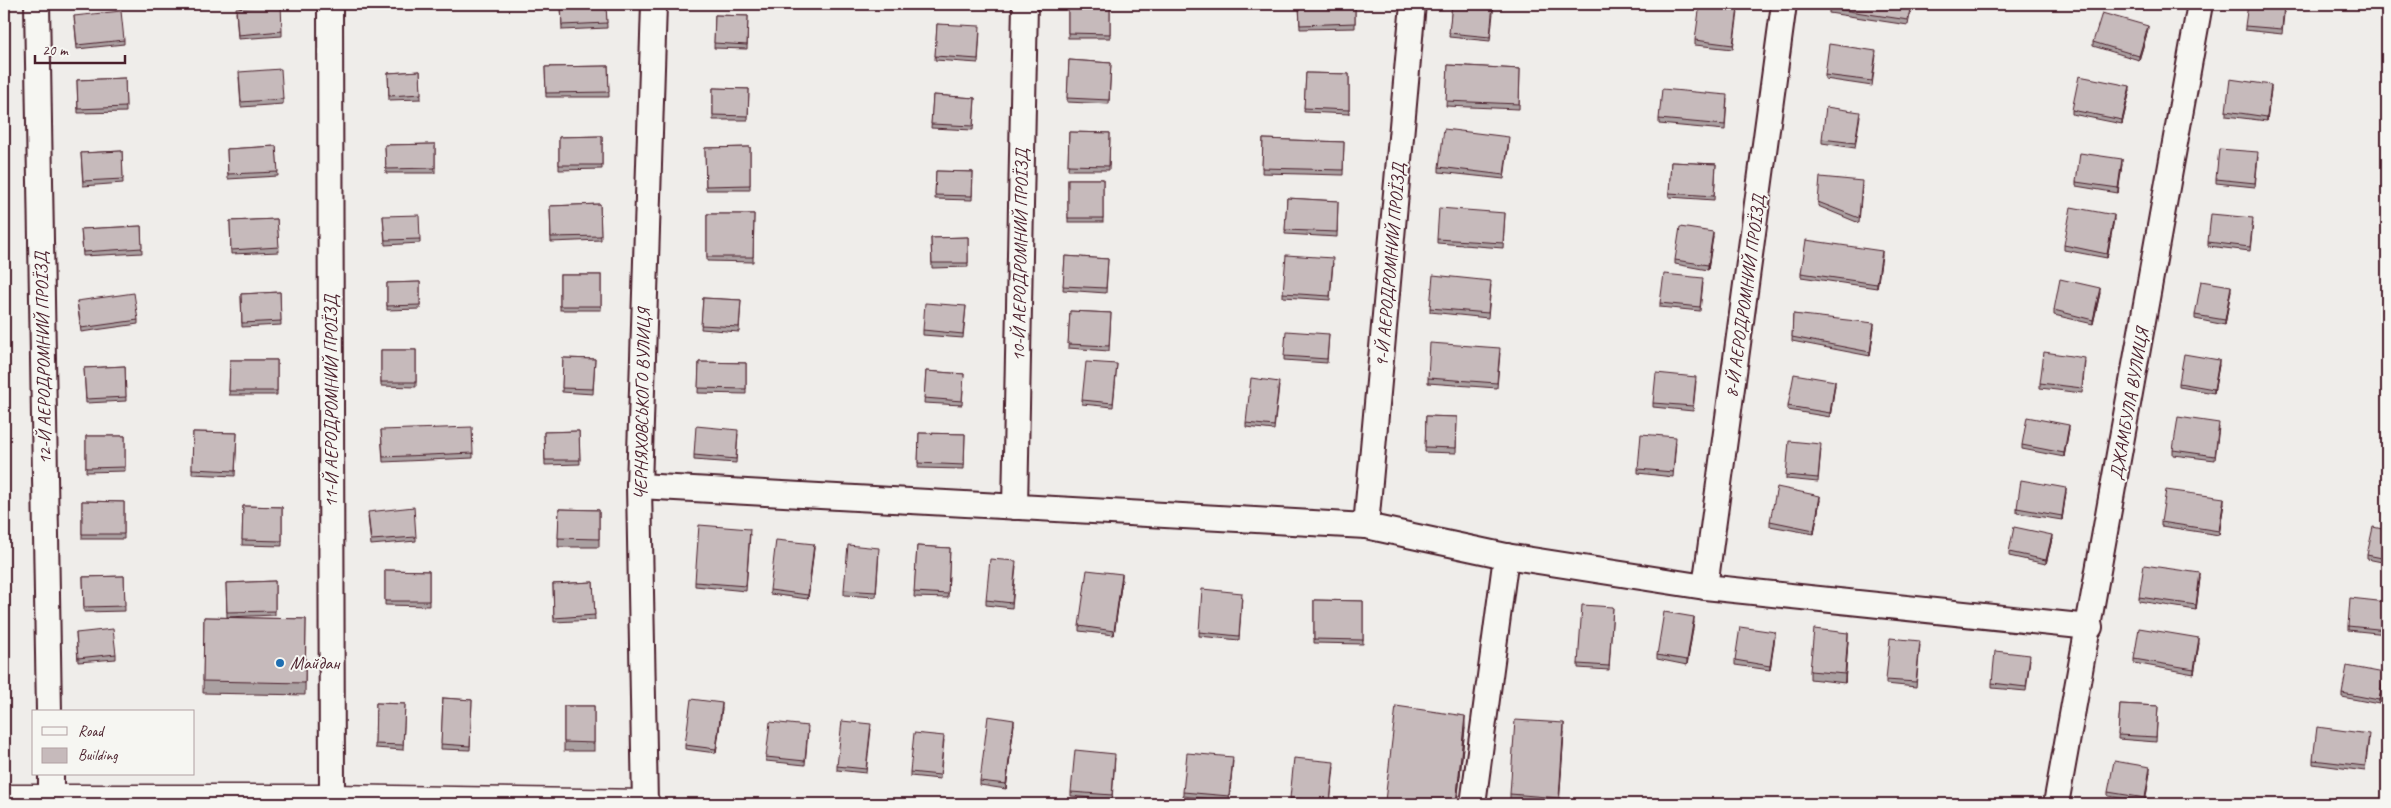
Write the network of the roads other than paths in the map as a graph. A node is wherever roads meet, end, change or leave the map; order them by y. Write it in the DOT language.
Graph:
graph roads {
  1 [pos="37,4"];
  2 [pos="330,4"];
  3 [pos="654,4"];
  4 [pos="1025,4"];
  5 [pos="1413,4"];
  6 [pos="1784,4"];
  7 [pos="2200,4"];
  8 [pos="639,486"];
  9 [pos="1015,507"];
  10 [pos="1366,526"];
  11 [pos="1506,556"];
  12 [pos="1705,587"];
  13 [pos="2090,627"];
  14 [pos="49,710"];
  15 [pos="51,786"];
  16 [pos="332,799"];
  17 [pos="4,800"];
  18 [pos="646,804"];
  19 [pos="1473,804"];
  20 [pos="2056,804"];
  1 -- 14 [label="street, 12-Й АЕРОДРОМНИЙ ПРОЇЗД"];
  2 -- 16 [label="street, 11-Й АЕРОДРОМНИЙ ПРОЇЗД"];
  3 -- 8 [label="street, ЧЕРНЯХОВСЬКОГО ВУЛИЦЯ"];
  4 -- 9 [label="street, 10-Й АЕРОДРОМНИЙ ПРОЇЗД"];
  5 -- 10 [label="street, 9-Й АЕРОДРОМНИЙ ПРОЇЗД"];
  6 -- 12 [label="street, 8-Й АЕРОДРОМНИЙ ПРОЇЗД"];
  7 -- 13 [label="street, ДЖАМБУЛА ВУЛИЦЯ"];
  8 -- 9 [label="street"];
  8 -- 18 [label="street, ЧЕРНЯХОВСЬКОГО ВУЛИЦЯ"];
  9 -- 10 [label="street"];
  10 -- 11 [label="street"];
  11 -- 12 [label="street"];
  11 -- 19 [label="street"];
  12 -- 13 [label="street"];
  13 -- 20 [label="street, ДЖАМБУЛА ВУЛИЦЯ"];
  15 -- 16 [label="street"];
  15 -- 17 [label="street"];
  16 -- 18 [label="street"];
}
